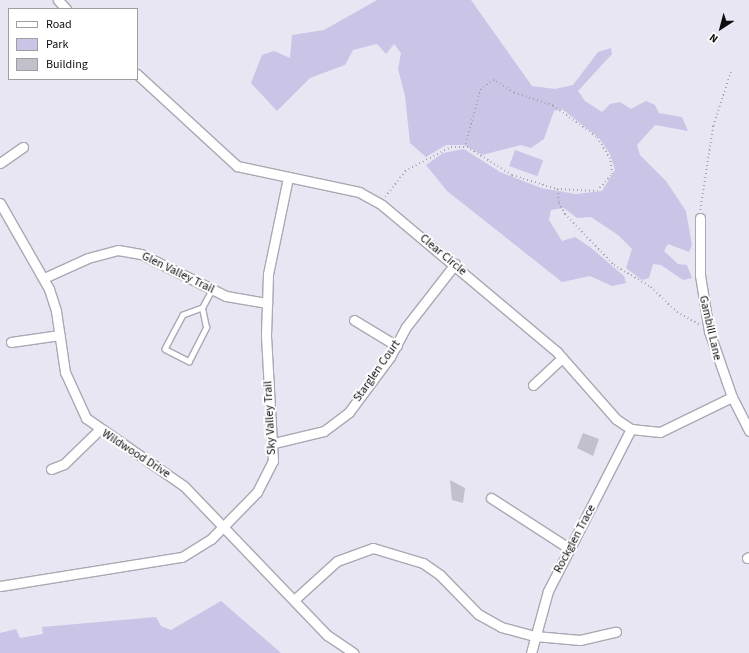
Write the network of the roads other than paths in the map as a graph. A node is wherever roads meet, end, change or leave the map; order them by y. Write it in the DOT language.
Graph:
graph roads {
  1 [pos="58,0"];
  2 [pos="65,8"];
  3 [pos="138,75"];
  4 [pos="23,147"];
  5 [pos="0,163"];
  6 [pos="288,177"];
  7 [pos="0,203"];
  8 [pos="700,218"];
  9 [pos="455,264"];
  10 [pos="44,278"];
  11 [pos="212,289"];
  12 [pos="267,303"];
  13 [pos="202,308"];
  14 [pos="354,320"];
  15 [pos="59,335"];
  16 [pos="11,342"];
  17 [pos="397,346"];
  18 [pos="562,358"];
  19 [pos="533,385"];
  20 [pos="732,398"];
  21 [pos="631,429"];
  22 [pos="99,430"];
  23 [pos="749,431"];
  24 [pos="274,443"];
  25 [pos="51,469"];
  26 [pos="491,498"];
  27 [pos="223,527"];
  28 [pos="570,549"];
  29 [pos="0,586"];
  30 [pos="294,600"];
  31 [pos="616,632"];
  32 [pos="535,636"];
  33 [pos="354,653"];
  34 [pos="531,653"];
  1 -- 2 [label="street"];
  3 -- 6 [label="street, Clear Circle"];
  4 -- 5 [label="street"];
  6 -- 9 [label="street, Clear Circle"];
  6 -- 12 [label="street, Sky Valley Trail"];
  7 -- 10 [label="street, Wildwood Drive"];
  8 -- 20 [label="street, Gambill Lane"];
  9 -- 17 [label="street, Starglen Court"];
  9 -- 18 [label="street, Clear Circle"];
  10 -- 11 [label="street, Glen Valley Trail"];
  10 -- 15 [label="street, Wildwood Drive"];
  11 -- 12 [label="street, Glen Valley Trail"];
  11 -- 13 [label="lane"];
  12 -- 24 [label="street, Sky Valley Trail"];
  13 -- 13 [label="lane"];
  14 -- 17 [label="street"];
  15 -- 16 [label="street"];
  15 -- 22 [label="street, Wildwood Drive"];
  17 -- 24 [label="street, Starglen Court"];
  18 -- 19 [label="street"];
  18 -- 21 [label="street, Clear Circle"];
  20 -- 21 [label="street, Clear Circle"];
  20 -- 23 [label="street, Gambill Lane"];
  21 -- 28 [label="street, Rockglen Trace"];
  22 -- 25 [label="street"];
  22 -- 27 [label="street, Wildwood Drive"];
  24 -- 27 [label="street, Sky Valley Trail"];
  26 -- 28 [label="street"];
  27 -- 29 [label="street, Sky Valley Trail"];
  27 -- 30 [label="street, Wildwood Drive"];
  28 -- 32 [label="street, Rockglen Trace"];
  30 -- 32 [label="street"];
  30 -- 33 [label="street, Wildwood Drive"];
  31 -- 32 [label="street"];
  32 -- 34 [label="street, Rockglen Trace"];
}
